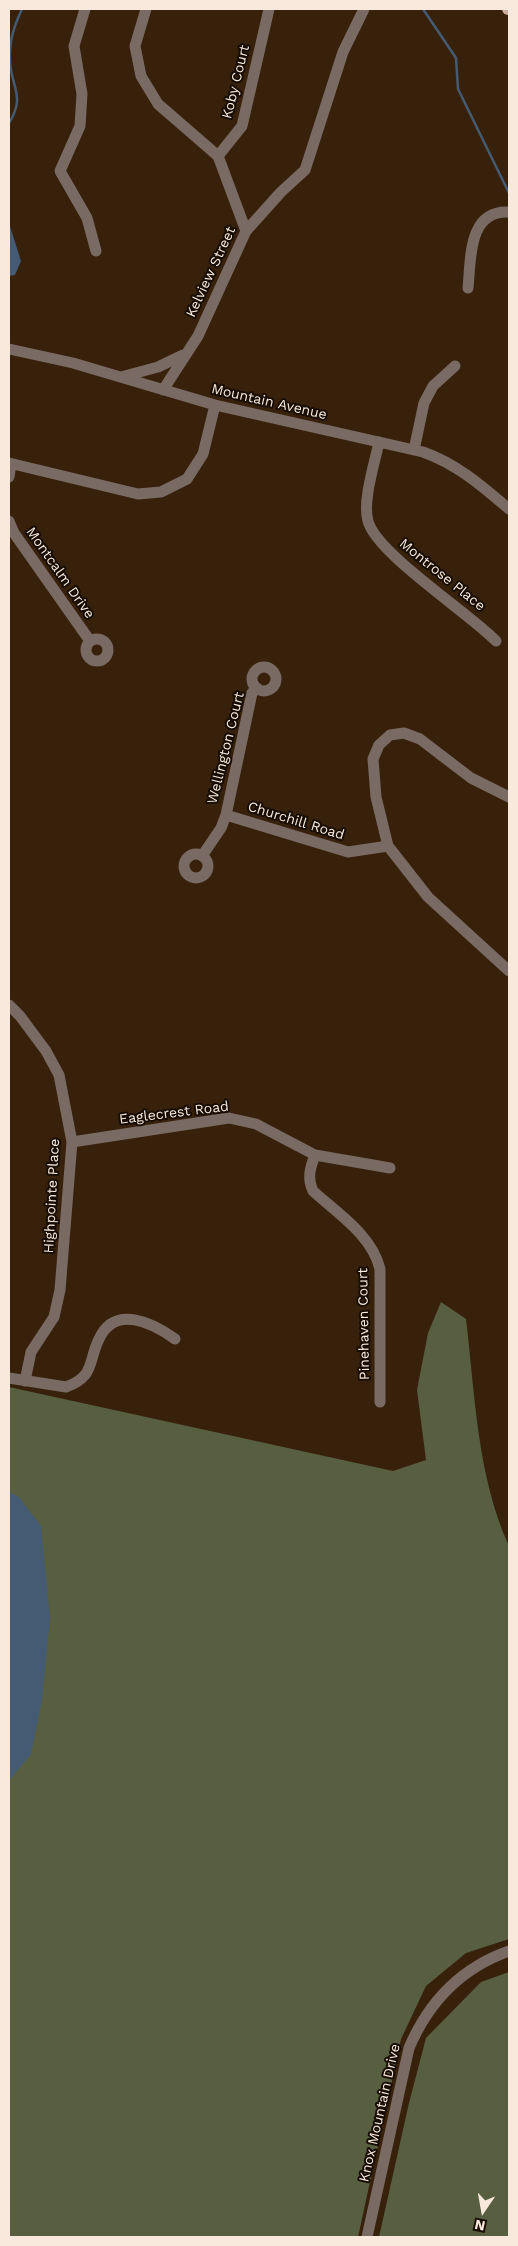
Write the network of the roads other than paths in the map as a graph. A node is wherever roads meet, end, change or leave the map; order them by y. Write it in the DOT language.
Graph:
graph roads {
  1 [pos="85,9"];
  2 [pos="146,9"];
  3 [pos="268,9"];
  4 [pos="364,9"];
  5 [pos="218,156"];
  6 [pos="509,212"];
  7 [pos="246,231"];
  8 [pos="96,251"];
  9 [pos="468,288"];
  10 [pos="9,349"];
  11 [pos="185,354"];
  12 [pos="455,366"];
  13 [pos="119,377"];
  14 [pos="162,390"];
  15 [pos="215,405"];
  16 [pos="379,442"];
  17 [pos="414,450"];
  18 [pos="10,463"];
  19 [pos="9,477"];
  20 [pos="509,509"];
  21 [pos="9,520"];
  22 [pos="90,641"];
  23 [pos="496,641"];
  24 [pos="257,688"];
  25 [pos="509,797"];
  26 [pos="226,815"];
  27 [pos="388,846"];
  28 [pos="202,856"];
  29 [pos="509,971"];
  30 [pos="9,1005"];
  31 [pos="72,1142"];
  32 [pos="315,1155"];
  33 [pos="390,1168"];
  34 [pos="175,1339"];
  35 [pos="9,1378"];
  36 [pos="25,1381"];
  37 [pos="380,1402"];
  38 [pos="509,1951"];
  39 [pos="367,2237"];
  1 -- 8 [label="street"];
  2 -- 5 [label="street"];
  3 -- 5 [label="street, Koby Court"];
  4 -- 7 [label="street, Kelview Street"];
  5 -- 7 [label="street"];
  6 -- 9 [label="street"];
  7 -- 11 [label="street, Kelview Street"];
  10 -- 13 [label="street, Mountain Avenue"];
  11 -- 13 [label="street"];
  11 -- 14 [label="street, Kelview Street"];
  12 -- 17 [label="street"];
  13 -- 14 [label="street, Mountain Avenue"];
  14 -- 15 [label="street, Mountain Avenue"];
  15 -- 16 [label="street, Mountain Avenue"];
  15 -- 18 [label="street"];
  16 -- 17 [label="street, Mountain Avenue"];
  16 -- 23 [label="street, Montrose Place"];
  17 -- 20 [label="street, Mountain Avenue"];
  18 -- 19 [label="street"];
  21 -- 22 [label="street, Montcalm Drive"];
  24 -- 26 [label="street, Wellington Court"];
  25 -- 27 [label="street"];
  26 -- 27 [label="street, Churchill Road"];
  26 -- 28 [label="street, Wellington Court"];
  27 -- 29 [label="street"];
  30 -- 31 [label="street, Highpointe Place"];
  31 -- 32 [label="street, Eaglecrest Road"];
  31 -- 36 [label="street, Highpointe Place"];
  32 -- 33 [label="street, Eaglecrest Road"];
  32 -- 37 [label="street, Pinehaven Court"];
  34 -- 36 [label="street"];
  35 -- 36 [label="street"];
  38 -- 39 [label="street, Knox Mountain Drive"];
}
